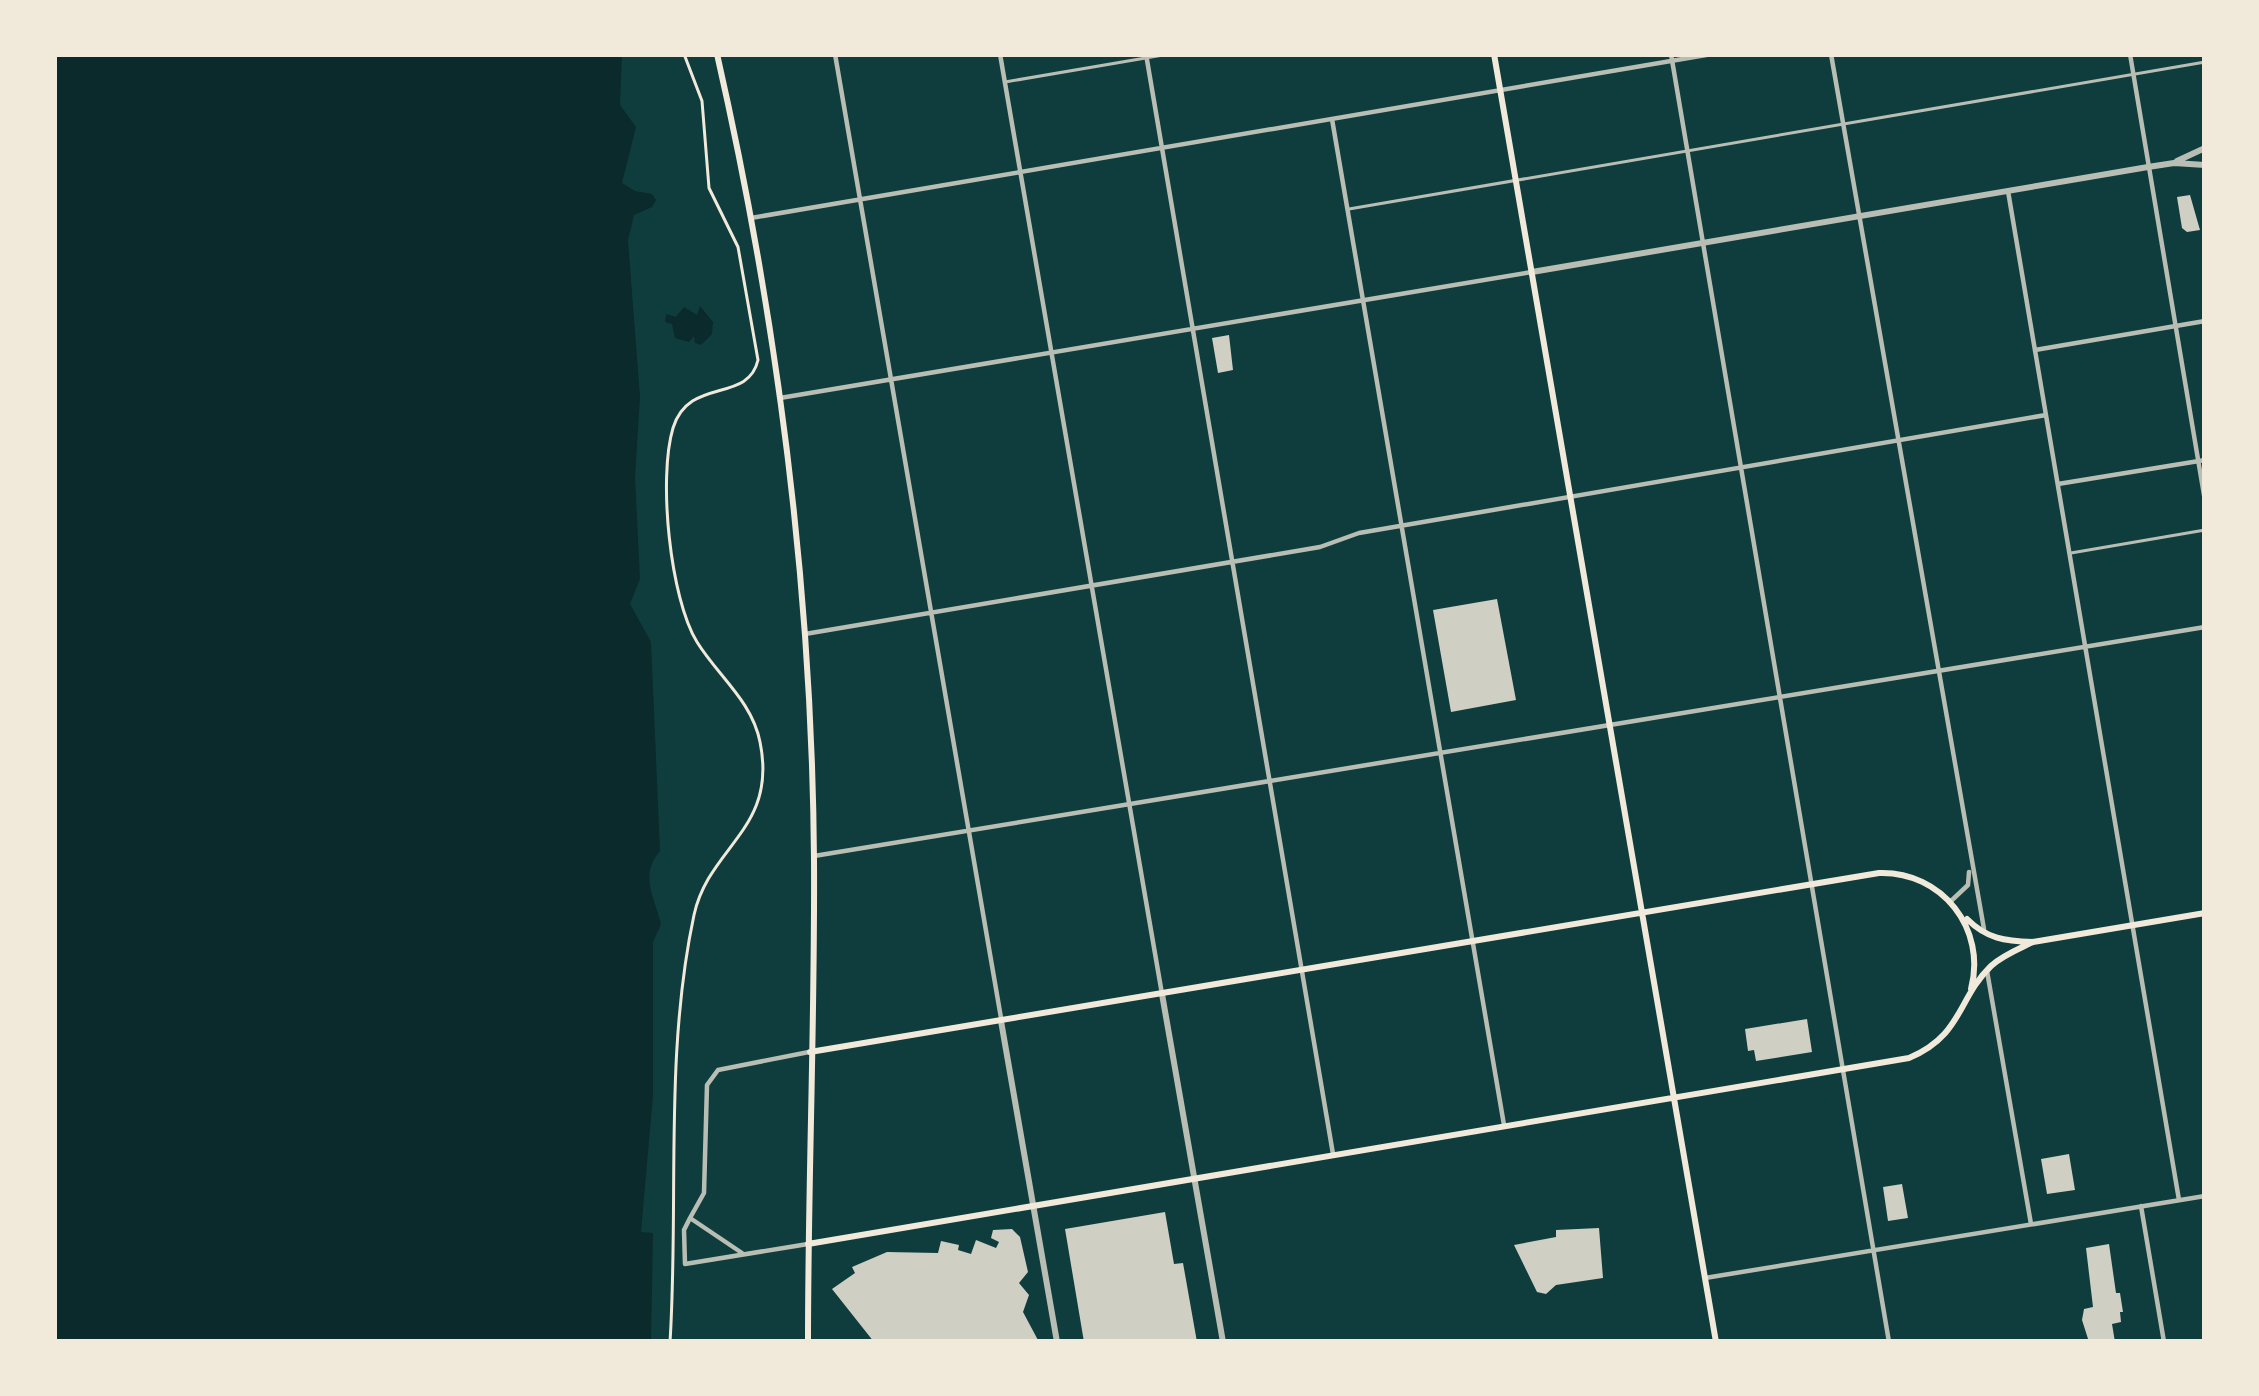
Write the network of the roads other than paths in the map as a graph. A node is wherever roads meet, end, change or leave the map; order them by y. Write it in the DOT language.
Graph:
graph roads {
  1 [pos="717,54"];
  2 [pos="835,54"];
  3 [pos="1000,54"];
  4 [pos="1169,54"];
  5 [pos="1494,54"];
  6 [pos="1712,54"];
  7 [pos="1831,54"];
  8 [pos="2129,54"];
  9 [pos="1146,56"];
  10 [pos="1672,57"];
  11 [pos="2205,62"];
  12 [pos="2133,75"];
  13 [pos="1005,82"];
  14 [pos="1500,91"];
  15 [pos="1332,118"];
  16 [pos="1843,125"];
  17 [pos="1162,148"];
  18 [pos="2205,148"];
  19 [pos="1688,152"];
  20 [pos="2174,163"];
  21 [pos="2205,165"];
  22 [pos="2148,166"];
  23 [pos="1021,170"];
  24 [pos="1516,182"];
  25 [pos="2008,190"];
  26 [pos="860,198"];
  27 [pos="1347,209"];
  28 [pos="1859,216"];
  29 [pos="751,218"];
  30 [pos="1703,243"];
  31 [pos="1532,272"];
  32 [pos="1363,301"];
  33 [pos="2205,321"];
  34 [pos="2176,326"];
  35 [pos="1192,329"];
  36 [pos="2035,350"];
  37 [pos="1050,353"];
  38 [pos="890,379"];
  39 [pos="780,398"];
  40 [pos="2046,415"];
  41 [pos="1897,440"];
  42 [pos="2202,460"];
  43 [pos="1740,466"];
  44 [pos="2057,484"];
  45 [pos="1570,496"];
  46 [pos="2205,501"];
  47 [pos="1402,525"];
  48 [pos="2205,530"];
  49 [pos="2069,553"];
  50 [pos="1232,561"];
  51 [pos="1091,584"];
  52 [pos="930,612"];
  53 [pos="2205,627"];
  54 [pos="805,634"];
  55 [pos="2085,647"];
  56 [pos="1937,671"];
  57 [pos="1779,697"];
  58 [pos="1610,725"];
  59 [pos="1441,753"];
  60 [pos="1269,781"];
  61 [pos="1130,804"];
  62 [pos="968,830"];
  63 [pos="814,856"];
  64 [pos="1970,866"];
  65 [pos="1811,884"];
  66 [pos="1951,901"];
  67 [pos="1642,913"];
  68 [pos="1960,913"];
  69 [pos="2205,913"];
  70 [pos="2133,925"];
  71 [pos="1985,935"];
  72 [pos="1473,941"];
  73 [pos="2033,942"];
  74 [pos="1301,970"];
  75 [pos="1987,971"];
  76 [pos="1162,994"];
  77 [pos="1969,999"];
  78 [pos="1001,1020"];
  79 [pos="809,1052"];
  80 [pos="1844,1069"];
  81 [pos="1674,1097"];
  82 [pos="1504,1125"];
  83 [pos="1333,1154"];
  84 [pos="1193,1178"];
  85 [pos="2205,1196"];
  86 [pos="2179,1200"];
  87 [pos="1035,1204"];
  88 [pos="2141,1206"];
  89 [pos="690,1218"];
  90 [pos="2031,1224"];
  91 [pos="808,1244"];
  92 [pos="1874,1250"];
  93 [pos="742,1253"];
  94 [pos="1705,1278"];
  95 [pos="808,1342"];
  96 [pos="1058,1342"];
  97 [pos="1223,1342"];
  98 [pos="1716,1342"];
  99 [pos="1889,1342"];
  100 [pos="2164,1342"];
  1 -- 29 [label="main road"];
  2 -- 26 [label="street"];
  3 -- 13 [label="street"];
  4 -- 9 [label="lane"];
  5 -- 14 [label="main road"];
  6 -- 10 [label="street"];
  7 -- 16 [label="street"];
  8 -- 12 [label="street"];
  9 -- 13 [label="lane"];
  9 -- 17 [label="street"];
  10 -- 14 [label="street"];
  10 -- 19 [label="street"];
  11 -- 12 [label="lane"];
  12 -- 16 [label="lane"];
  12 -- 22 [label="street"];
  13 -- 23 [label="street"];
  14 -- 15 [label="street"];
  14 -- 24 [label="main road"];
  15 -- 17 [label="street"];
  15 -- 27 [label="street"];
  16 -- 19 [label="lane"];
  16 -- 28 [label="street"];
  17 -- 23 [label="street"];
  17 -- 35 [label="street"];
  18 -- 20 [label="street"];
  19 -- 24 [label="lane"];
  19 -- 30 [label="street"];
  20 -- 21 [label="street"];
  20 -- 22 [label="street"];
  22 -- 25 [label="street"];
  22 -- 34 [label="street"];
  23 -- 26 [label="street"];
  23 -- 37 [label="street"];
  24 -- 27 [label="lane"];
  24 -- 31 [label="main road"];
  25 -- 28 [label="street"];
  25 -- 36 [label="street"];
  26 -- 29 [label="street"];
  26 -- 38 [label="street"];
  27 -- 32 [label="street"];
  28 -- 30 [label="street"];
  28 -- 41 [label="street"];
  29 -- 39 [label="main road"];
  30 -- 31 [label="street"];
  30 -- 43 [label="street"];
  31 -- 32 [label="street"];
  31 -- 45 [label="main road"];
  32 -- 35 [label="street"];
  32 -- 47 [label="street"];
  33 -- 34 [label="street"];
  34 -- 36 [label="street"];
  34 -- 42 [label="street"];
  35 -- 37 [label="street"];
  35 -- 50 [label="street"];
  36 -- 40 [label="street"];
  37 -- 38 [label="street"];
  37 -- 51 [label="street"];
  38 -- 39 [label="street"];
  38 -- 52 [label="street"];
  39 -- 54 [label="main road"];
  40 -- 41 [label="street"];
  40 -- 44 [label="street"];
  41 -- 43 [label="street"];
  41 -- 56 [label="street"];
  42 -- 44 [label="street"];
  42 -- 46 [label="street"];
  43 -- 45 [label="street"];
  43 -- 57 [label="street"];
  44 -- 49 [label="street"];
  45 -- 47 [label="street"];
  45 -- 58 [label="main road"];
  47 -- 50 [label="street"];
  47 -- 59 [label="street"];
  48 -- 49 [label="lane"];
  49 -- 55 [label="street"];
  50 -- 51 [label="street"];
  50 -- 60 [label="street"];
  51 -- 52 [label="street"];
  51 -- 61 [label="street"];
  52 -- 54 [label="street"];
  52 -- 62 [label="street"];
  53 -- 55 [label="street"];
  54 -- 63 [label="main road"];
  55 -- 56 [label="street"];
  55 -- 70 [label="street"];
  56 -- 57 [label="street"];
  56 -- 64 [label="street"];
  57 -- 58 [label="street"];
  57 -- 65 [label="street"];
  58 -- 59 [label="street"];
  58 -- 67 [label="main road"];
  59 -- 60 [label="street"];
  59 -- 72 [label="street"];
  60 -- 61 [label="street"];
  60 -- 74 [label="street"];
  61 -- 62 [label="street"];
  61 -- 76 [label="street"];
  62 -- 63 [label="street"];
  62 -- 78 [label="street"];
  63 -- 79 [label="main road"];
  64 -- 66 [label="street"];
  64 -- 71 [label="street"];
  65 -- 66 [label="main road"];
  65 -- 67 [label="main road"];
  65 -- 80 [label="street"];
  66 -- 68 [label="main road"];
  67 -- 72 [label="main road"];
  67 -- 81 [label="main road"];
  68 -- 71 [label="main road"];
  68 -- 77 [label="main road"];
  69 -- 70 [label="main road"];
  70 -- 73 [label="main road"];
  70 -- 86 [label="street"];
  71 -- 73 [label="main road"];
  72 -- 74 [label="main road"];
  72 -- 82 [label="street"];
  73 -- 75 [label="main road"];
  74 -- 76 [label="main road"];
  74 -- 83 [label="street"];
  75 -- 77 [label="main road"];
  75 -- 90 [label="street"];
  76 -- 78 [label="main road"];
  76 -- 84 [label="street"];
  77 -- 80 [label="main road"];
  78 -- 79 [label="main road"];
  78 -- 87 [label="street"];
  79 -- 89 [label="street"];
  79 -- 91 [label="main road"];
  80 -- 81 [label="main road"];
  80 -- 92 [label="street"];
  81 -- 82 [label="main road"];
  81 -- 94 [label="main road"];
  82 -- 83 [label="main road"];
  83 -- 84 [label="main road"];
  84 -- 87 [label="main road"];
  84 -- 97 [label="street"];
  85 -- 86 [label="street"];
  86 -- 88 [label="street"];
  87 -- 91 [label="main road"];
  87 -- 96 [label="street"];
  88 -- 90 [label="street"];
  88 -- 100 [label="street"];
  89 -- 93 [label="street"];
  89 -- 93 [label="street"];
  90 -- 92 [label="street"];
  91 -- 93 [label="street"];
  91 -- 95 [label="main road"];
  92 -- 94 [label="street"];
  92 -- 99 [label="street"];
  94 -- 98 [label="main road"];
}
